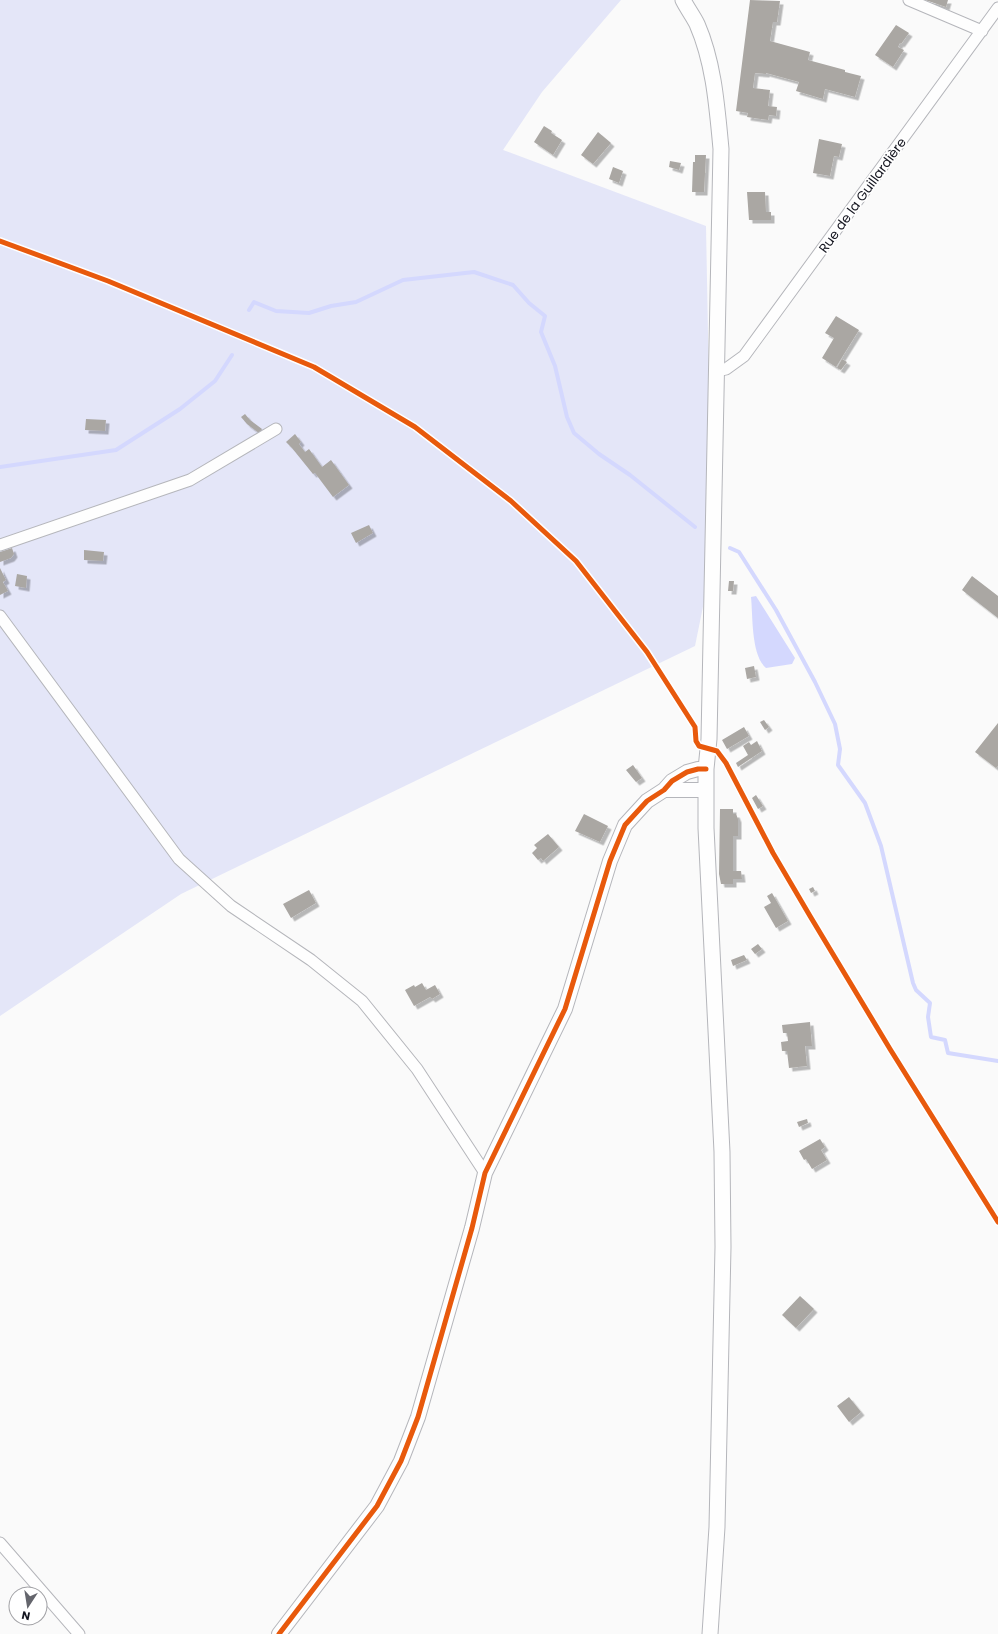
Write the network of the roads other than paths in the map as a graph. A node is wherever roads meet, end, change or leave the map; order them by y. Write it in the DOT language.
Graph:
graph roads {
  1 [pos="683,0"];
  2 [pos="908,0"];
  3 [pos="998,8"];
  4 [pos="982,30"];
  5 [pos="716,371"];
  6 [pos="276,429"];
  7 [pos="0,545"];
  8 [pos="0,616"];
  9 [pos="706,769"];
  10 [pos="664,790"];
  11 [pos="706,790"];
  12 [pos="485,1173"];
  13 [pos="0,1543"];
  14 [pos="79,1634"];
  15 [pos="279,1634"];
  16 [pos="710,1634"];
  1 -- 5 [label="main road"];
  2 -- 4 [label="street"];
  3 -- 4 [label="street, Rue de la Guillardière"];
  4 -- 5 [label="street, Rue de la Guillardière"];
  5 -- 9 [label="main road"];
  6 -- 7 [label="street"];
  8 -- 12 [label="street"];
  9 -- 10 [label="street"];
  9 -- 11 [label="main road"];
  10 -- 11 [label="street"];
  10 -- 12 [label="street"];
  11 -- 16 [label="main road"];
  12 -- 15 [label="street"];
  13 -- 14 [label="street"];
}
